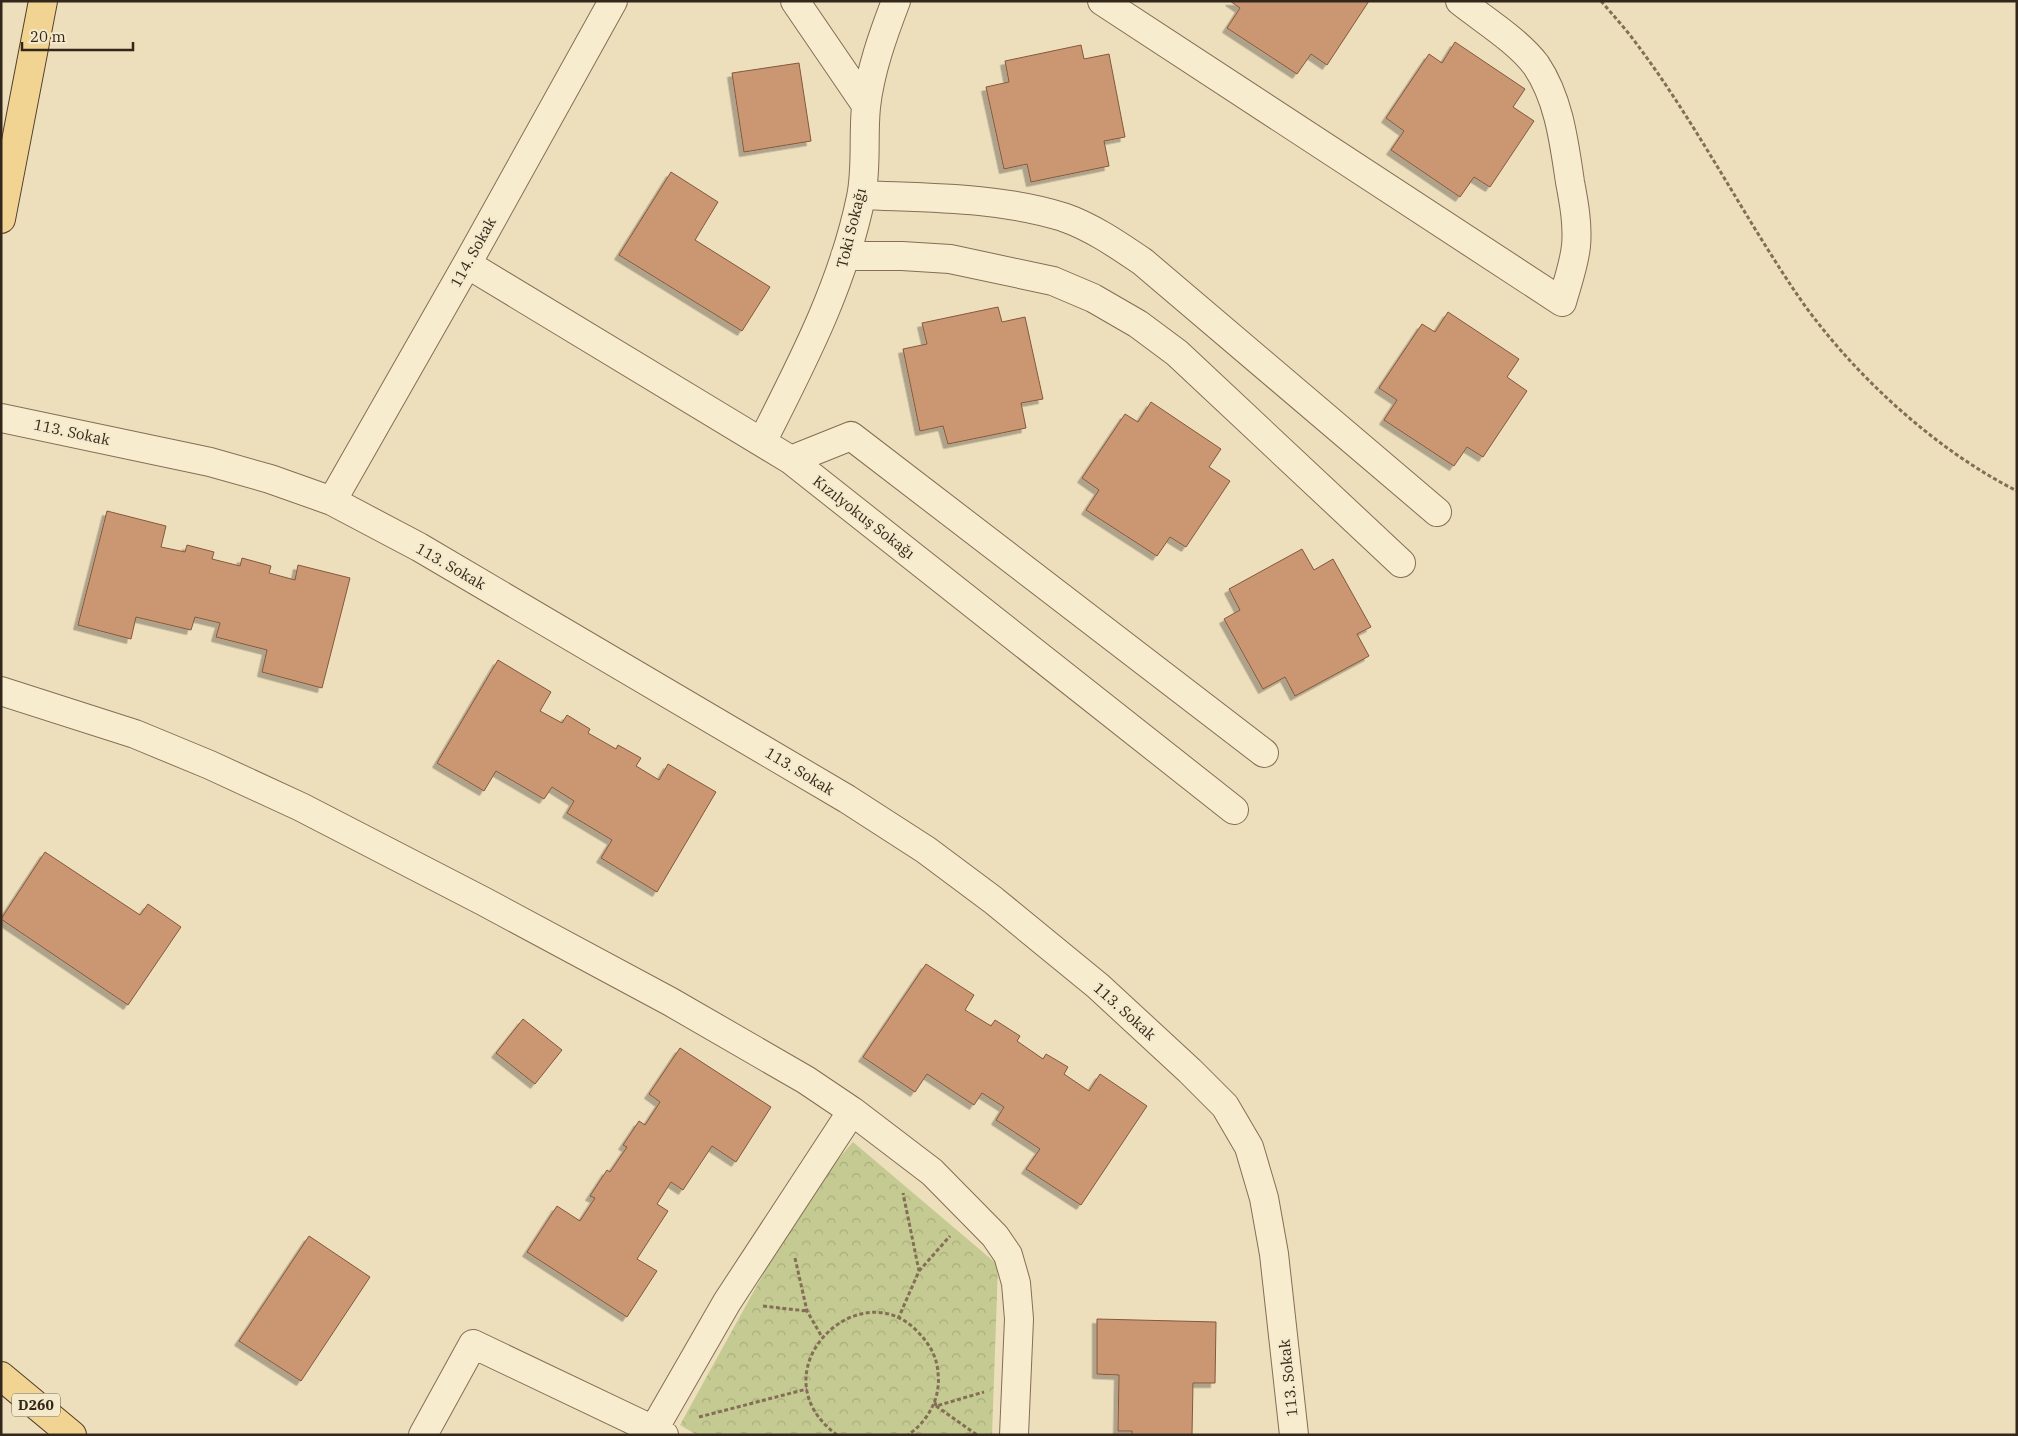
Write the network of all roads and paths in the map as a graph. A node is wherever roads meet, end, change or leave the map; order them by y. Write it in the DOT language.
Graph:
graph roads {
  1 [pos="43,1"];
  2 [pos="612,1"];
  3 [pos="796,1"];
  4 [pos="896,1"];
  5 [pos="1102,1"];
  6 [pos="1460,1"];
  7 [pos="1601,1"];
  8 [pos="866,105"];
  9 [pos="862,195"];
  10 [pos="1,219"];
  11 [pos="845,256"];
  12 [pos="466,264"];
  13 [pos="1,418"];
  14 [pos="762,442"];
  15 [pos="791,460"];
  16 [pos="2017,491"];
  17 [pos="332,501"];
  18 [pos="1437,512"];
  19 [pos="1401,563"];
  20 [pos="1,691"];
  21 [pos="1264,753"];
  22 [pos="1234,810"];
  23 [pos="852,1111"];
  24 [pos="893,1142"];
  25 [pos="971,1211"];
  26 [pos="786,1214"];
  27 [pos="919,1271"];
  28 [pos="727,1302"];
  29 [pos="807,1311"];
  30 [pos="898,1319"];
  31 [pos="822,1337"];
  32 [pos="1,1376"];
  33 [pos="1016,1383"];
  34 [pos="807,1389"];
  35 [pos="935,1404"];
  36 [pos="659,1432"];
  37 [pos="72,1435"];
  38 [pos="423,1435"];
  39 [pos="837,1435"];
  40 [pos="908,1435"];
  41 [pos="978,1435"];
  42 [pos="1014,1435"];
  43 [pos="1294,1435"];
  1 -- 10 [label="main road"];
  2 -- 12 [label="street, 114. Sokak"];
  3 -- 8 [label="street"];
  4 -- 8 [label="street, Toki Sokağı"];
  5 -- 6 [label="street"];
  7 -- 16 [label="path"];
  8 -- 9 [label="street, Toki Sokağı"];
  9 -- 11 [label="street, Toki Sokağı"];
  9 -- 18 [label="street"];
  11 -- 14 [label="street, Toki Sokağı"];
  11 -- 19 [label="street"];
  12 -- 14 [label="street, Kızılyokuş Sokağı"];
  12 -- 17 [label="street, 114. Sokak"];
  13 -- 17 [label="street, 113. Sokak"];
  14 -- 15 [label="street, Kızılyokuş Sokağı"];
  15 -- 21 [label="street"];
  15 -- 22 [label="street, Kızılyokuş Sokağı"];
  17 -- 43 [label="street, 113. Sokak"];
  20 -- 23 [label="street"];
  23 -- 24 [label="street"];
  23 -- 26 [label="street"];
  24 -- 25 [label="street"];
  24 -- 27 [label="path"];
  25 -- 27 [label="path"];
  25 -- 33 [label="street"];
  26 -- 28 [label="street"];
  26 -- 29 [label="path"];
  27 -- 30 [label="path"];
  28 -- 29 [label="path"];
  28 -- 36 [label="street"];
  29 -- 31 [label="path"];
  30 -- 31 [label="path"];
  30 -- 35 [label="path"];
  31 -- 34 [label="path"];
  32 -- 37 [label="main road, D260"];
  33 -- 35 [label="path"];
  33 -- 42 [label="street"];
  34 -- 36 [label="path"];
  34 -- 39 [label="path"];
  35 -- 40 [label="path"];
  35 -- 41 [label="path"];
  36 -- 38 [label="street"];
}
